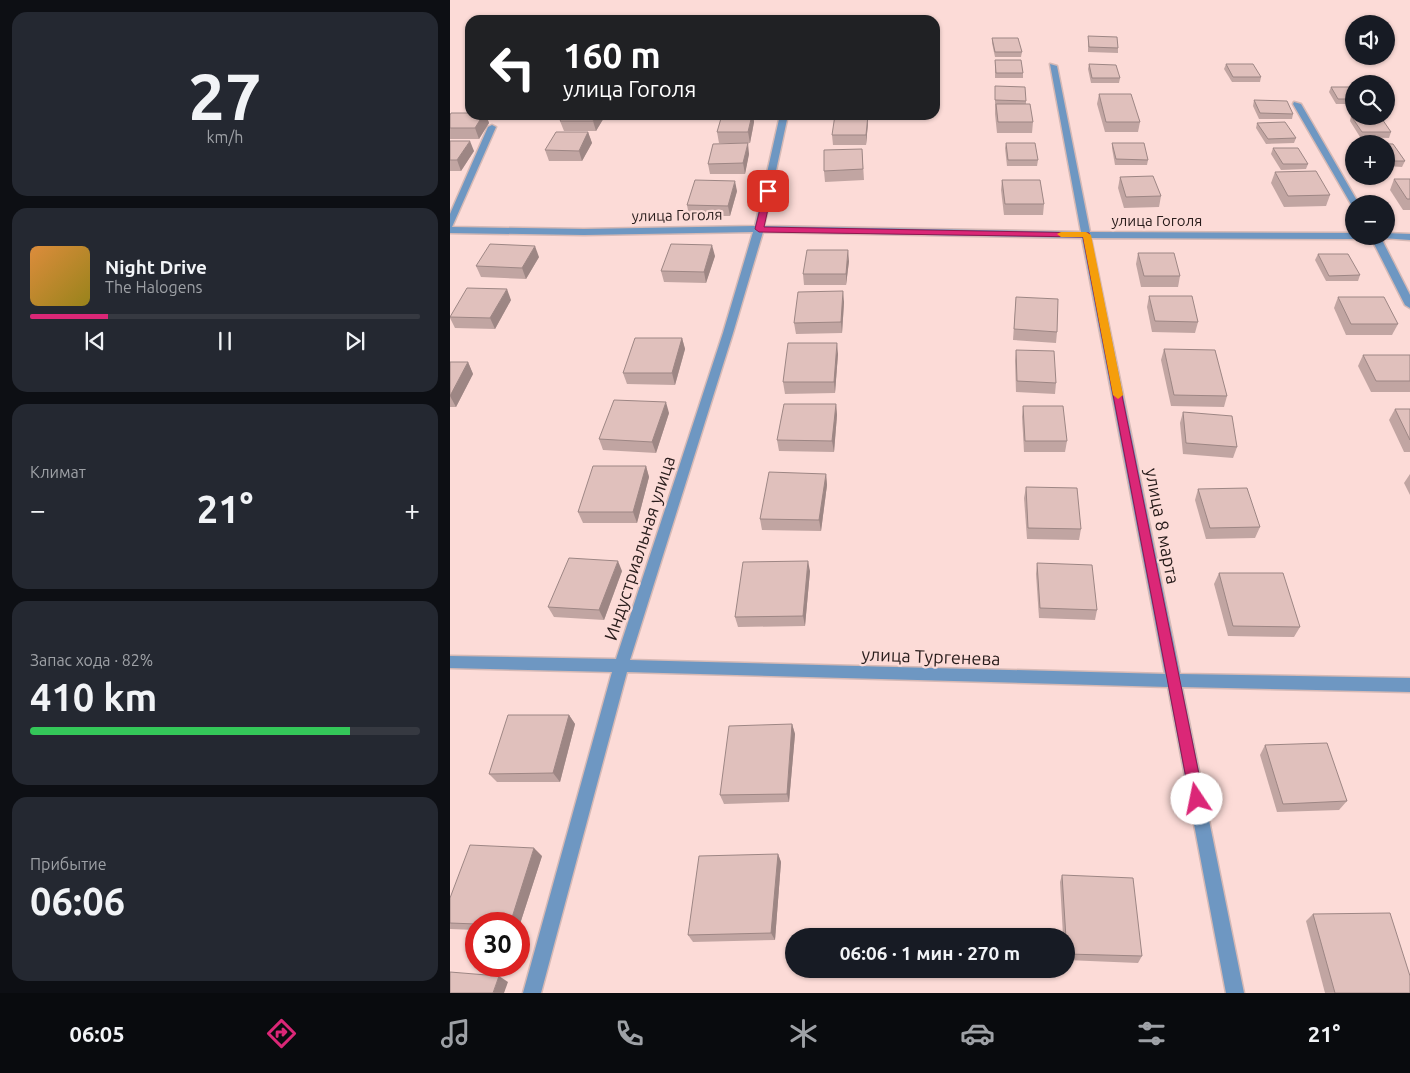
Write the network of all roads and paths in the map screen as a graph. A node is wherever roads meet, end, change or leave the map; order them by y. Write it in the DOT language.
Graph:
graph roads {
  1 [pos="1053,66"];
  2 [pos="1297,104"];
  3 [pos="783,120"];
  4 [pos="492,127"];
  5 [pos="1351,195"];
  6 [pos="450,225"];
  7 [pos="759,229"];
  8 [pos="450,230"];
  9 [pos="1086,235"];
  10 [pos="1345,236"];
  11 [pos="1395,236"];
  12 [pos="1410,237"];
  13 [pos="1379,245"];
  14 [pos="1410,305"];
  15 [pos="450,662"];
  16 [pos="621,666"];
  17 [pos="1174,682"];
  18 [pos="1410,685"];
  19 [pos="532,993"];
  20 [pos="1235,993"];
  1 -- 9 [label="street, улица 8 марта"];
  2 -- 5 [label="street"];
  3 -- 7 [label="street, Индустриальная улица"];
  4 -- 6 [label="street"];
  7 -- 8 [label="street, улица Гоголя"];
  7 -- 9 [label="street, улица Гоголя"];
  7 -- 16 [label="street, Индустриальная улица"];
  9 -- 10 [label="street, улица Гоголя"];
  9 -- 17 [label="street, улица 8 марта"];
  11 -- 12 [label="street"];
  13 -- 14 [label="street"];
  15 -- 16 [label="street, улица Тургенева"];
  16 -- 17 [label="street, улица Тургенева"];
  16 -- 19 [label="street, Индустриальная улица"];
  17 -- 18 [label="street, улица Тургенева"];
  17 -- 20 [label="street, улица 8 марта"];
}
